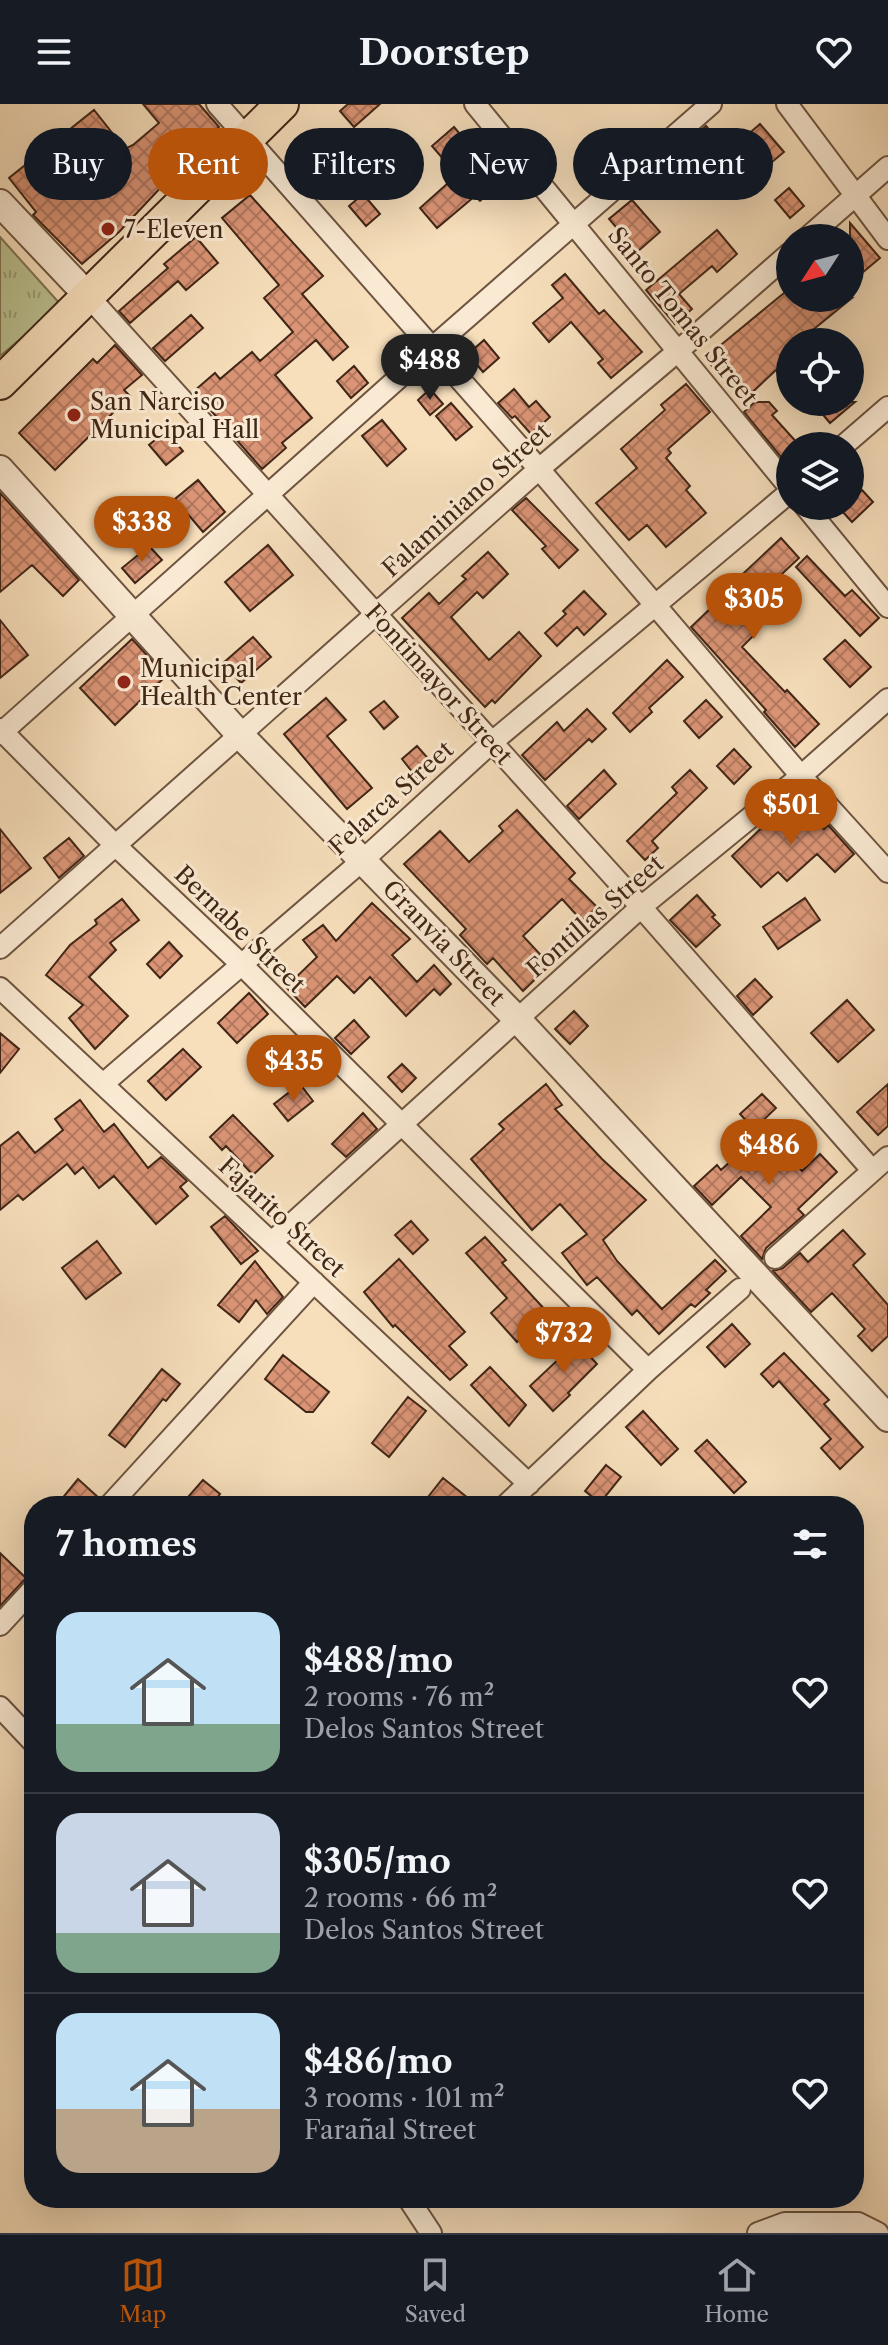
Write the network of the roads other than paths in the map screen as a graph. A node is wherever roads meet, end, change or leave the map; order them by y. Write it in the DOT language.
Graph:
graph roads {
  1 [pos="217,104"];
  2 [pos="282,104"];
  3 [pos="475,104"];
  4 [pos="711,104"];
  5 [pos="787,104"];
  6 [pos="239,128"];
  7 [pos="258,128"];
  8 [pos="268,161"];
  9 [pos="888,167"];
  10 [pos="855,195"];
  11 [pos="186,200"];
  12 [pos="0,203"];
  13 [pos="823,224"];
  14 [pos="574,225"];
  15 [pos="888,239"];
  16 [pos="776,265"];
  17 [pos="89,297"];
  18 [pos="432,348"];
  19 [pos="678,351"];
  20 [pos="0,383"];
  21 [pos="888,407"];
  22 [pos="859,432"];
  23 [pos="0,469"];
  24 [pos="539,469"];
  25 [pos="776,473"];
  26 [pos="268,494"];
  27 [pos="776,502"];
  28 [pos="817,520"];
  29 [pos="655,603"];
  30 [pos="888,607"];
  31 [pos="377,616"];
  32 [pos="132,617"];
  33 [pos="888,699"];
  34 [pos="1,732"];
  35 [pos="241,736"];
  36 [pos="491,743"];
  37 [pos="801,776"];
  38 [pos="115,845"];
  39 [pos="363,860"];
  40 [pos="888,872"];
  41 [pos="641,907"];
  42 [pos="0,948"];
  43 [pos="242,965"];
  44 [pos="0,988"];
  45 [pos="518,1020"];
  46 [pos="103,1084"];
  47 [pos="402,1124"];
  48 [pos="880,1164"];
  49 [pos="272,1242"];
  50 [pos="775,1258"];
  51 [pos="314,1282"];
  52 [pos="740,1289"];
  53 [pos="648,1370"];
  54 [pos="888,1418"];
  55 [pos="529,1484"];
  56 [pos="118,1496"];
  57 [pos="516,1496"];
  58 [pos="24,1599"];
  59 [pos="0,1625"];
  60 [pos="0,1707"];
  61 [pos="24,1732"];
  62 [pos="415,2208"];
  63 [pos="431,2233"];
  64 [pos="758,2233"];
  65 [pos="878,2233"];
  1 -- 6 [label="street"];
  2 -- 7 [label="main road"];
  3 -- 14 [label="street, Santo Tomas Street"];
  4 -- 14 [label="street"];
  5 -- 10 [label="street"];
  8 -- 18 [label="street"];
  9 -- 10 [label="street"];
  10 -- 13 [label="street"];
  10 -- 15 [label="street"];
  11 -- 17 [label="main road"];
  12 -- 17 [label="street, Fontimayor Street"];
  14 -- 18 [label="street"];
  14 -- 19 [label="street, Santo Tomas Street"];
  16 -- 19 [label="street, Falaminiano Street"];
  17 -- 20 [label="main road"];
  17 -- 26 [label="street, Fontimayor Street"];
  18 -- 24 [label="street"];
  18 -- 26 [label="street"];
  19 -- 24 [label="street, Falaminiano Street"];
  19 -- 25 [label="street, Santo Tomas Street"];
  21 -- 22 [label="street"];
  23 -- 32 [label="street, Granvia Street"];
  24 -- 29 [label="street"];
  24 -- 31 [label="street, Falaminiano Street"];
  26 -- 31 [label="street, Fontimayor Street"];
  26 -- 32 [label="street"];
  27 -- 29 [label="street, Felarca Street"];
  28 -- 30 [label="street"];
  29 -- 36 [label="street, Felarca Street"];
  29 -- 37 [label="street"];
  31 -- 35 [label="street, Falaminiano Street"];
  31 -- 36 [label="street, Fontimayor Street"];
  32 -- 34 [label="street"];
  32 -- 35 [label="street, Granvia Street"];
  33 -- 37 [label="street, Fontillas Street"];
  34 -- 38 [label="street, Bernabe Street"];
  35 -- 38 [label="street, Falaminiano Street"];
  35 -- 39 [label="street, Granvia Street"];
  36 -- 39 [label="street, Felarca Street"];
  36 -- 41 [label="street, Fontimayor Street"];
  37 -- 40 [label="street"];
  37 -- 41 [label="street, Fontillas Street"];
  38 -- 42 [label="street, Falaminiano Street"];
  38 -- 43 [label="street, Bernabe Street"];
  39 -- 43 [label="street, Felarca Street"];
  39 -- 45 [label="street, Granvia Street"];
  41 -- 45 [label="street, Fontillas Street"];
  41 -- 48 [label="street, Fontimayor Street"];
  43 -- 46 [label="street, Felarca Street"];
  43 -- 47 [label="street, Bernabe Street"];
  44 -- 46 [label="street, Fajarito Street"];
  45 -- 47 [label="street, Fontillas Street"];
  45 -- 54 [label="street, Granvia Street"];
  46 -- 49 [label="street, Fajarito Street"];
  47 -- 49 [label="street, Fontillas Street"];
  47 -- 53 [label="street, Bernabe Street"];
  48 -- 50 [label="street"];
  49 -- 51 [label="street, Fajarito Street"];
  51 -- 55 [label="street, Fajarito Street"];
  51 -- 56 [label="street"];
  52 -- 53 [label="street"];
  53 -- 55 [label="street"];
  55 -- 57 [label="street"];
  58 -- 59 [label="street"];
  60 -- 61 [label="street"];
  62 -- 63 [label="street"];
  64 -- 65 [label="street"];
}
